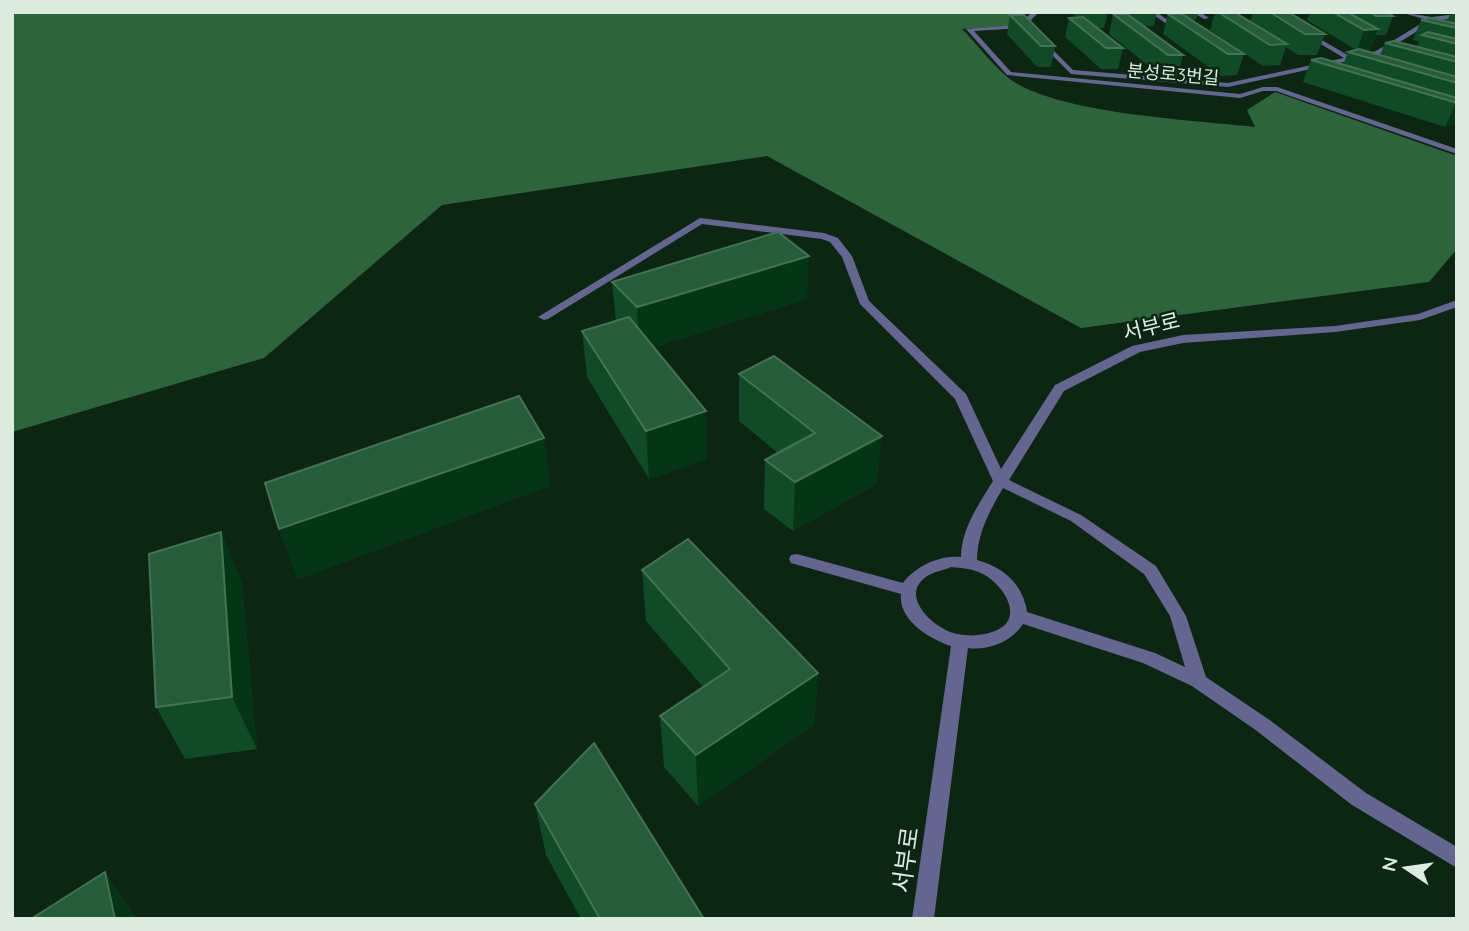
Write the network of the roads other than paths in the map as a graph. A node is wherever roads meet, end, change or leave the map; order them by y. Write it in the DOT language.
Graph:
graph roads {
  1 [pos="1036,12"];
  2 [pos="1152,12"];
  3 [pos="1195,12"];
  4 [pos="1403,12"];
  5 [pos="1455,14"];
  6 [pos="1206,18"];
  7 [pos="1432,19"];
  8 [pos="1299,29"];
  9 [pos="1413,32"];
  10 [pos="1187,34"];
  11 [pos="1424,34"];
  12 [pos="1036,36"];
  13 [pos="1370,44"];
  14 [pos="1383,54"];
  15 [pos="1350,59"];
  16 [pos="1339,61"];
  17 [pos="1288,62"];
  18 [pos="1300,69"];
  19 [pos="1365,69"];
  20 [pos="1245,71"];
  21 [pos="1191,76"];
  22 [pos="1325,77"];
  23 [pos="1256,78"];
  24 [pos="1201,83"];
  25 [pos="1457,152"];
  26 [pos="1457,303"];
  27 [pos="544,317"];
  28 [pos="1000,481"];
  29 [pos="797,559"];
  30 [pos="969,563"];
  31 [pos="908,590"];
  32 [pos="1019,616"];
  33 [pos="960,641"];
  34 [pos="1198,681"];
  35 [pos="1457,858"];
  36 [pos="923,919"];
  1 -- 25 [label="street, 분성로3번길"];
  2 -- 10 [label="street"];
  3 -- 6 [label="street"];
  4 -- 7 [label="street"];
  5 -- 7 [label="street"];
  7 -- 9 [label="street"];
  8 -- 15 [label="street"];
  9 -- 11 [label="street"];
  9 -- 14 [label="street"];
  12 -- 24 [label="street"];
  13 -- 14 [label="street"];
  14 -- 15 [label="street"];
  15 -- 16 [label="street"];
  16 -- 18 [label="street"];
  16 -- 19 [label="street"];
  17 -- 18 [label="street"];
  18 -- 22 [label="street"];
  18 -- 23 [label="street"];
  20 -- 23 [label="street"];
  21 -- 24 [label="street"];
  23 -- 24 [label="street"];
  26 -- 28 [label="street, 서부로"];
  27 -- 28 [label="street"];
  28 -- 30 [label="street, 서부로"];
  28 -- 34 [label="street"];
  29 -- 31 [label="street"];
  30 -- 31 [label="street"];
  30 -- 32 [label="street"];
  31 -- 33 [label="street"];
  32 -- 33 [label="street"];
  32 -- 34 [label="street"];
  33 -- 36 [label="street, 서부로"];
  34 -- 35 [label="street"];
}
